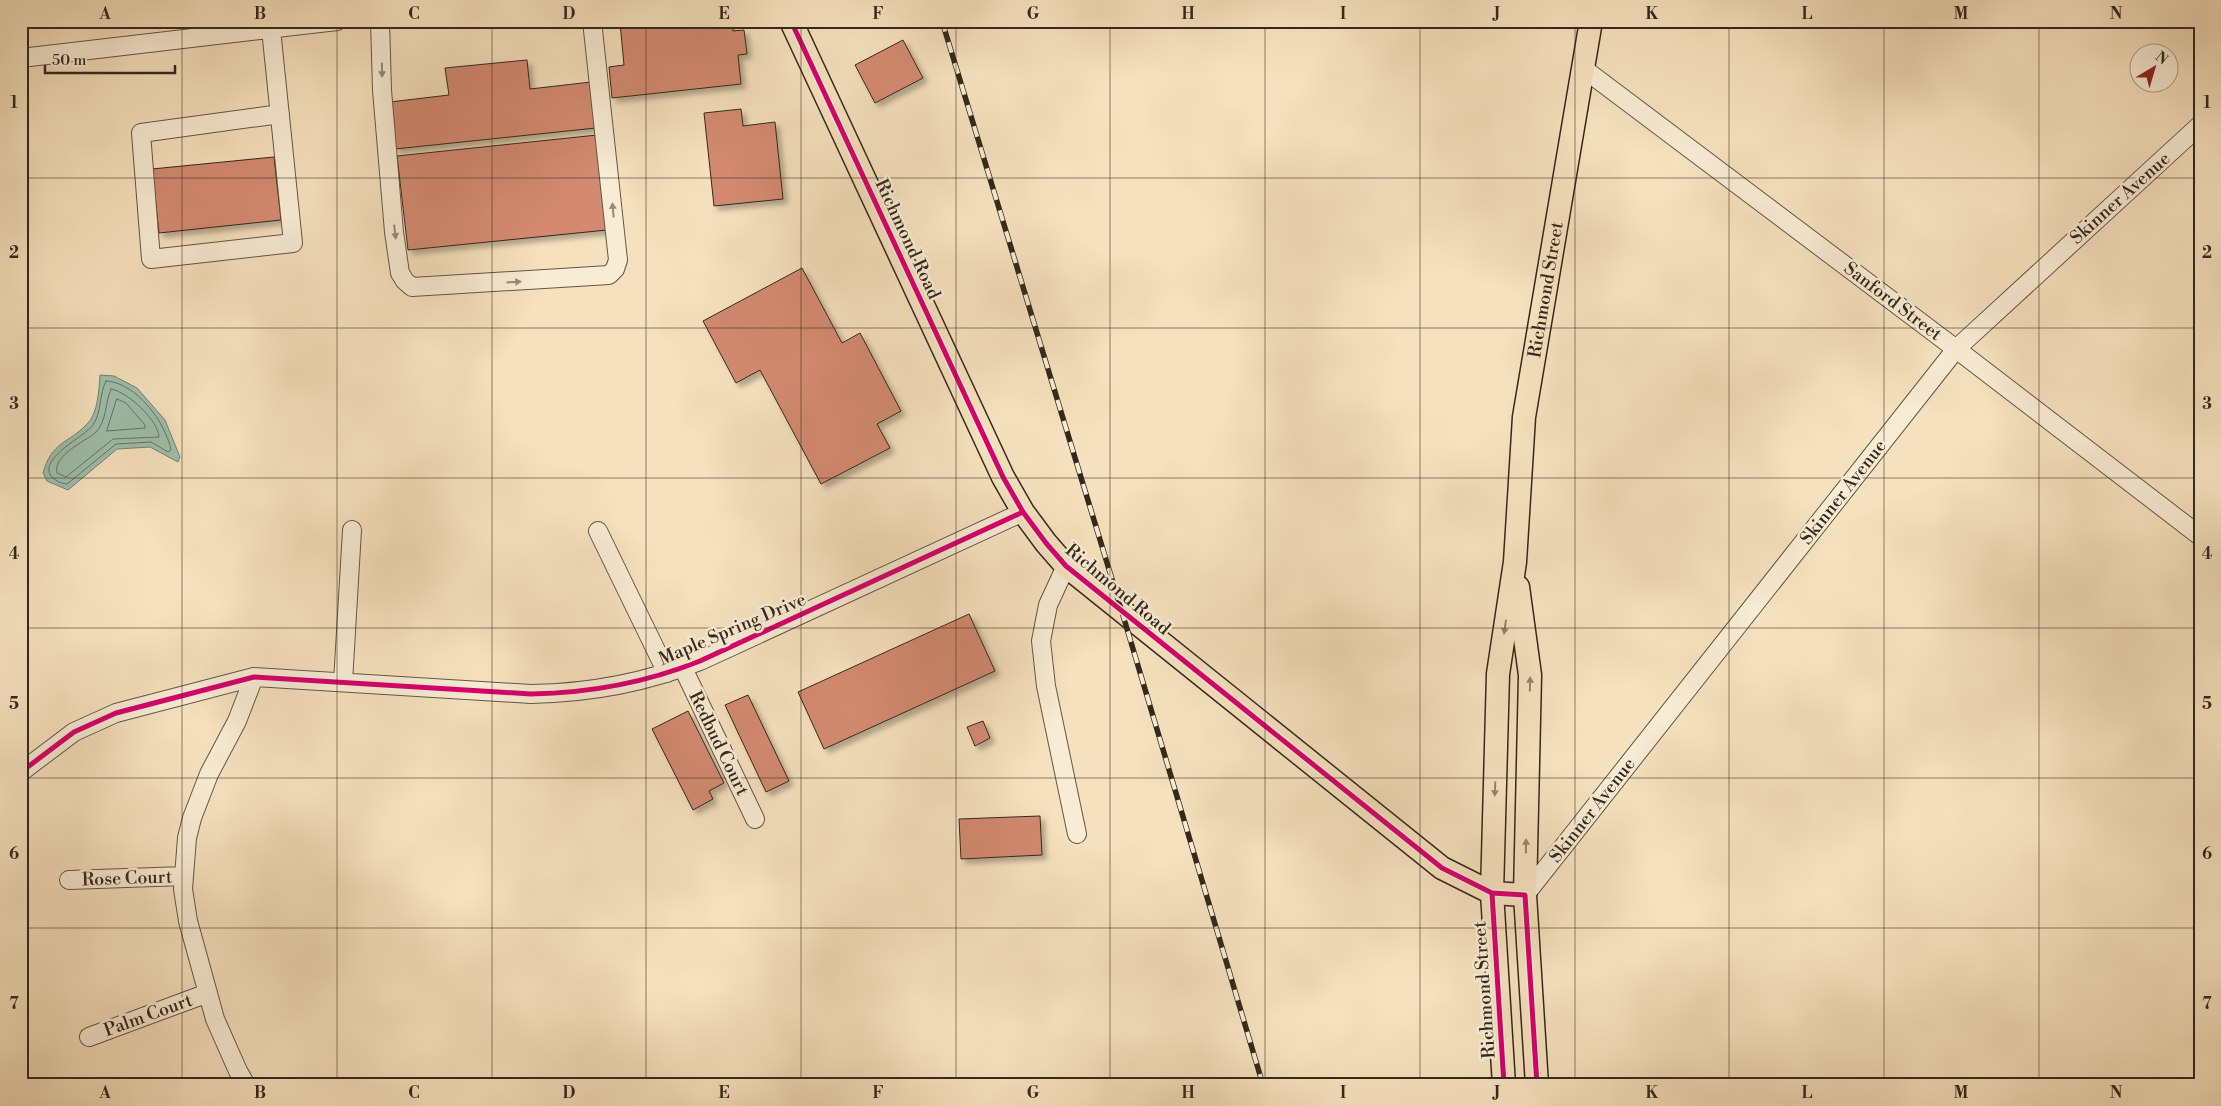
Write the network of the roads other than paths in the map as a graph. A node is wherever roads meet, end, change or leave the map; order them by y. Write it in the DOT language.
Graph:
graph roads {
  1 [pos="336,21"];
  2 [pos="380,21"];
  3 [pos="592,21"];
  4 [pos="791,21"];
  5 [pos="1591,21"];
  6 [pos="271,29"];
  7 [pos="21,58"];
  8 [pos="1584,69"];
  9 [pos="280,114"];
  10 [pos="2200,125"];
  11 [pos="1956,348"];
  12 [pos="1023,512"];
  13 [pos="352,530"];
  14 [pos="598,531"];
  15 [pos="2200,536"];
  16 [pos="1515,562"];
  17 [pos="1066,566"];
  18 [pos="675,671"];
  19 [pos="254,676"];
  20 [pos="343,682"];
  21 [pos="21,772"];
  22 [pos="755,819"];
  23 [pos="1076,834"];
  24 [pos="184,876"];
  25 [pos="69,880"];
  26 [pos="1492,893"];
  27 [pos="1525,895"];
  28 [pos="208,993"];
  29 [pos="89,1037"];
  30 [pos="246,1085"];
  31 [pos="1504,1085"];
  32 [pos="1537,1085"];
  1 -- 6 [label="street"];
  2 -- 3 [label="street, one-way"];
  4 -- 12 [label="main road, Richmond Road"];
  5 -- 8 [label="main road, Richmond Street"];
  6 -- 7 [label="street"];
  6 -- 9 [label="street"];
  8 -- 11 [label="street, Sanford Street"];
  8 -- 16 [label="main road, Richmond Street"];
  9 -- 9 [label="street"];
  10 -- 11 [label="street, Skinner Avenue"];
  11 -- 15 [label="street, Sanford Street"];
  11 -- 27 [label="street, Skinner Avenue"];
  12 -- 17 [label="main road, Richmond Road"];
  12 -- 18 [label="street, Maple Spring Drive"];
  13 -- 20 [label="street"];
  14 -- 18 [label="street, Redbud Court"];
  16 -- 26 [label="main road, Richmond Street, one-way"];
  27 -- 16 [label="main road, Richmond Street, one-way"];
  17 -- 23 [label="street"];
  17 -- 26 [label="main road, Richmond Road"];
  18 -- 20 [label="street, Maple Spring Drive"];
  18 -- 22 [label="street, Redbud Court"];
  19 -- 20 [label="street, Maple Spring Drive"];
  19 -- 21 [label="street, Maple Spring Drive"];
  19 -- 24 [label="street"];
  24 -- 25 [label="street, Rose Court"];
  24 -- 28 [label="street"];
  26 -- 27 [label="main road, Richmond Road"];
  26 -- 31 [label="main road, Richmond Street"];
  27 -- 32 [label="main road, Richmond Street"];
  28 -- 29 [label="street, Palm Court"];
  28 -- 30 [label="street"];
}
